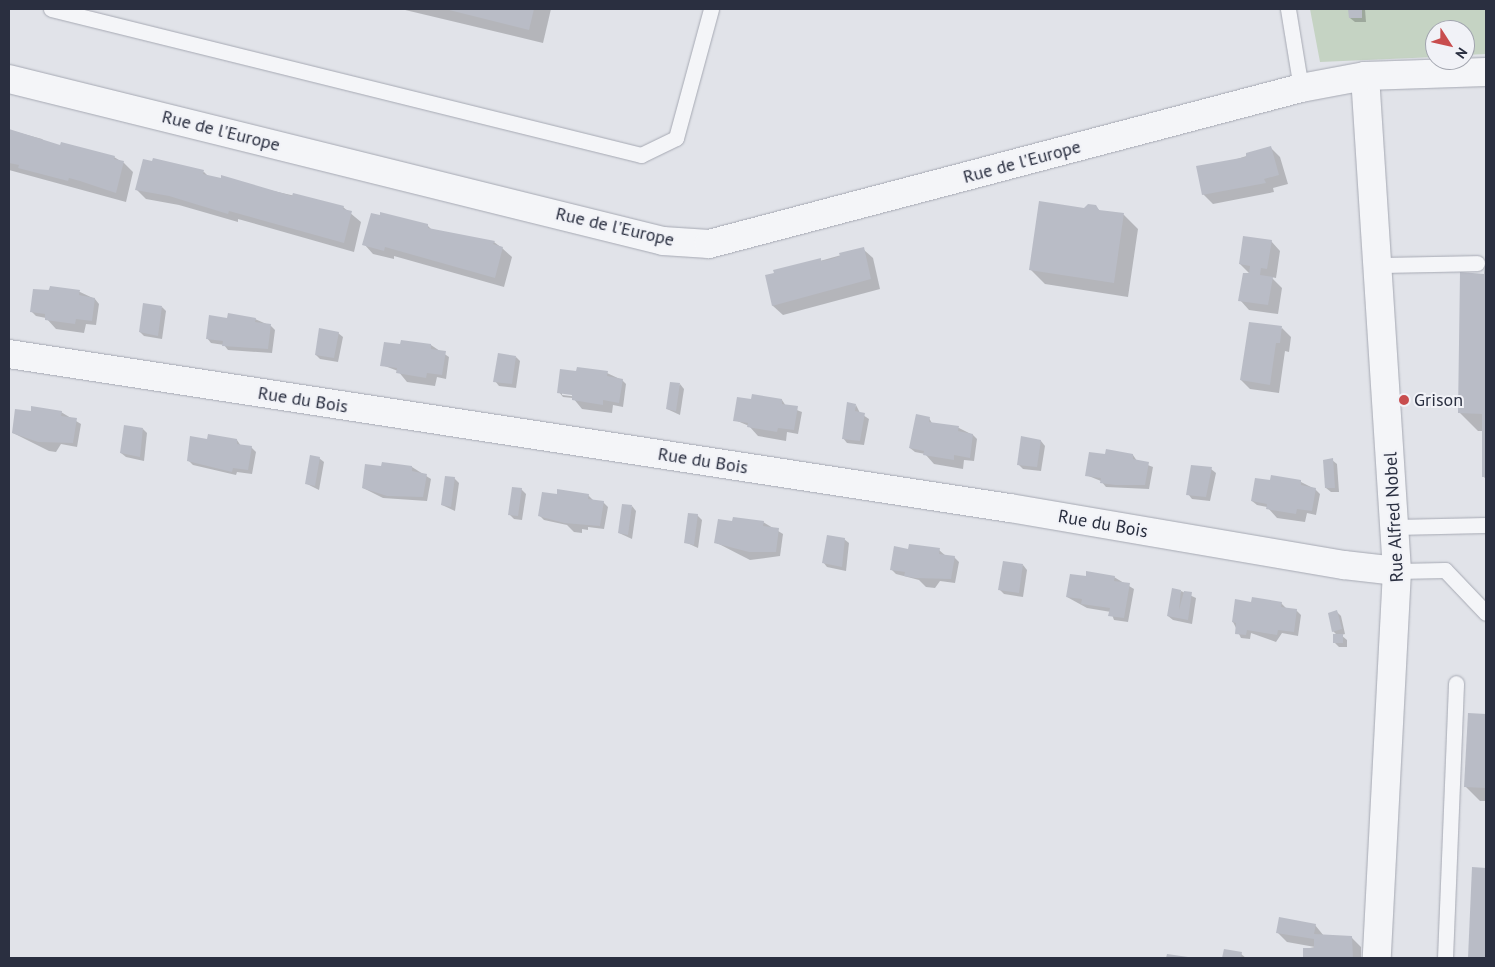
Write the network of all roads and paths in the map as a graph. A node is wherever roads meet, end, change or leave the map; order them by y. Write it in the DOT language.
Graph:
graph roads {
  1 [pos="51,9"];
  2 [pos="711,9"];
  3 [pos="1288,9"];
  4 [pos="1486,72"];
  5 [pos="1365,76"];
  6 [pos="9,79"];
  7 [pos="1301,88"];
  8 [pos="1477,263"];
  9 [pos="1377,265"];
  10 [pos="9,354"];
  11 [pos="1486,525"];
  12 [pos="1395,527"];
  13 [pos="1397,571"];
  14 [pos="1486,613"];
  15 [pos="1456,683"];
  16 [pos="1377,958"];
  17 [pos="1445,958"];
  1 -- 2 [label="lane"];
  3 -- 7 [label="lane"];
  4 -- 5 [label="street, Rue de l'Europe"];
  5 -- 7 [label="street, Rue de l'Europe"];
  5 -- 9 [label="street, Rue Alfred Nobel"];
  6 -- 7 [label="street, Rue de l'Europe"];
  8 -- 9 [label="lane"];
  9 -- 12 [label="street, Rue Alfred Nobel"];
  10 -- 13 [label="street, Rue du Bois"];
  11 -- 12 [label="lane"];
  12 -- 13 [label="street, Rue Alfred Nobel"];
  13 -- 14 [label="lane"];
  13 -- 16 [label="street, Rue Alfred Nobel"];
  15 -- 17 [label="lane"];
}
